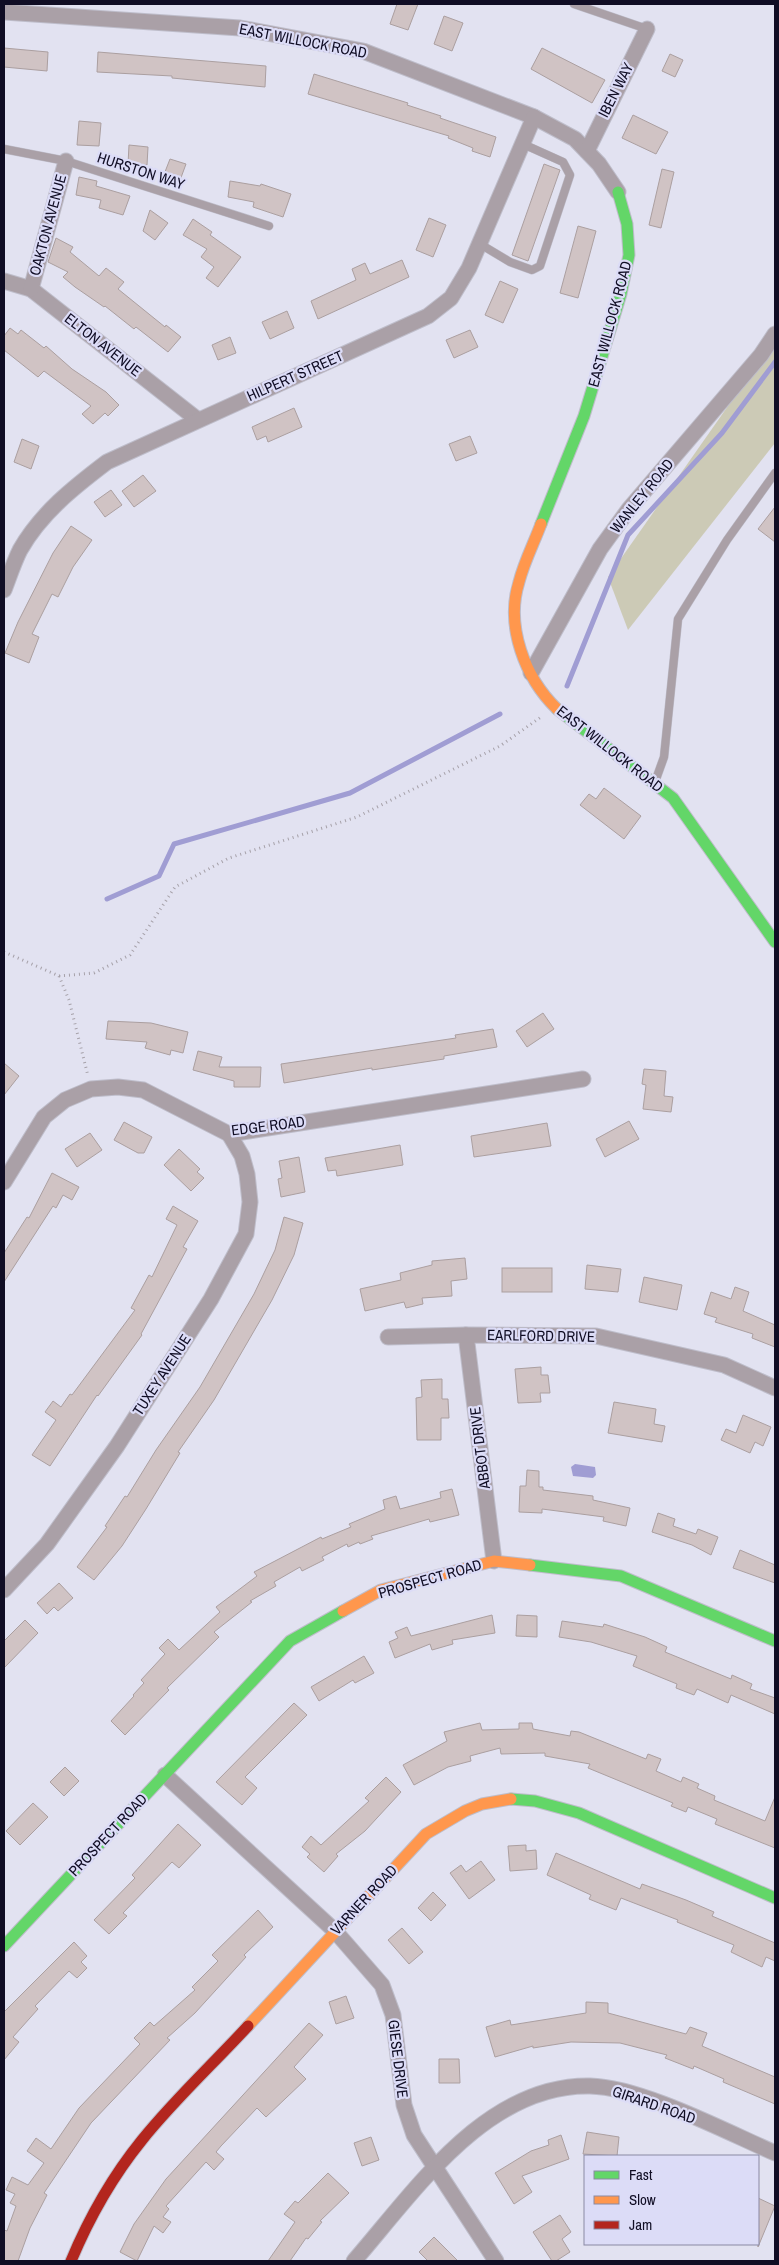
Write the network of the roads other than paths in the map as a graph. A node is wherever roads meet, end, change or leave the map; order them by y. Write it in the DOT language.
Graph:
graph roads {
  1 [pos="574,4"];
  2 [pos="4,12"];
  3 [pos="647,29"];
  4 [pos="534,117"];
  5 [pos="523,144"];
  6 [pos="4,149"];
  7 [pos="587,151"];
  8 [pos="66,162"];
  9 [pos="618,192"];
  10 [pos="269,226"];
  11 [pos="480,244"];
  12 [pos="4,281"];
  13 [pos="31,288"];
  14 [pos="775,334"];
  15 [pos="198,420"];
  16 [pos="775,473"];
  17 [pos="4,590"];
  18 [pos="531,673"];
  19 [pos="655,784"];
  20 [pos="775,942"];
  21 [pos="583,1079"];
  22 [pos="229,1134"];
  23 [pos="4,1182"];
  24 [pos="466,1335"];
  25 [pos="388,1338"];
  26 [pos="775,1388"];
  27 [pos="494,1561"];
  28 [pos="4,1590"];
  29 [pos="775,1641"];
  30 [pos="165,1775"];
  31 [pos="775,1898"];
  32 [pos="335,1932"];
  33 [pos="4,1946"];
  34 [pos="775,2153"];
  35 [pos="434,2169"];
  36 [pos="71,2261"];
  37 [pos="354,2261"];
  38 [pos="496,2261"];
  1 -- 3 [label="lane"];
  2 -- 4 [label="street, EAST WILLOCK ROAD"];
  3 -- 7 [label="street, IBEN WAY"];
  4 -- 5 [label="street, HILPERT STREET"];
  4 -- 7 [label="street, EAST WILLOCK ROAD"];
  5 -- 11 [label="street, HILPERT STREET"];
  5 -- 11 [label="lane"];
  6 -- 8 [label="lane, HURSTON WAY"];
  7 -- 9 [label="street, EAST WILLOCK ROAD"];
  8 -- 10 [label="lane, HURSTON WAY"];
  8 -- 13 [label="street, OAKTON AVENUE"];
  9 -- 18 [label="street, EAST WILLOCK ROAD"];
  11 -- 15 [label="street, HILPERT STREET"];
  12 -- 13 [label="street, ELTON AVENUE"];
  13 -- 15 [label="street, ELTON AVENUE"];
  14 -- 18 [label="street, WANLEY ROAD"];
  15 -- 17 [label="street, HILPERT STREET"];
  16 -- 19 [label="lane"];
  18 -- 19 [label="street, EAST WILLOCK ROAD"];
  19 -- 20 [label="street, EAST WILLOCK ROAD"];
  21 -- 22 [label="street, EDGE ROAD"];
  22 -- 23 [label="street, EDGE ROAD"];
  22 -- 28 [label="street, TUXEY AVENUE"];
  24 -- 25 [label="street, EARLFORD DRIVE"];
  24 -- 26 [label="street, EARLFORD DRIVE"];
  24 -- 27 [label="street, ABBOT DRIVE"];
  27 -- 29 [label="street, PROSPECT ROAD"];
  27 -- 30 [label="street, PROSPECT ROAD"];
  30 -- 32 [label="street, GIESE DRIVE"];
  30 -- 33 [label="street, PROSPECT ROAD"];
  31 -- 32 [label="street, VARNER ROAD"];
  32 -- 35 [label="street, GIESE DRIVE"];
  32 -- 36 [label="street, VARNER ROAD"];
  34 -- 35 [label="street, GIRARD ROAD"];
  35 -- 37 [label="street, GIRARD ROAD"];
  35 -- 38 [label="street, GIESE DRIVE"];
}
